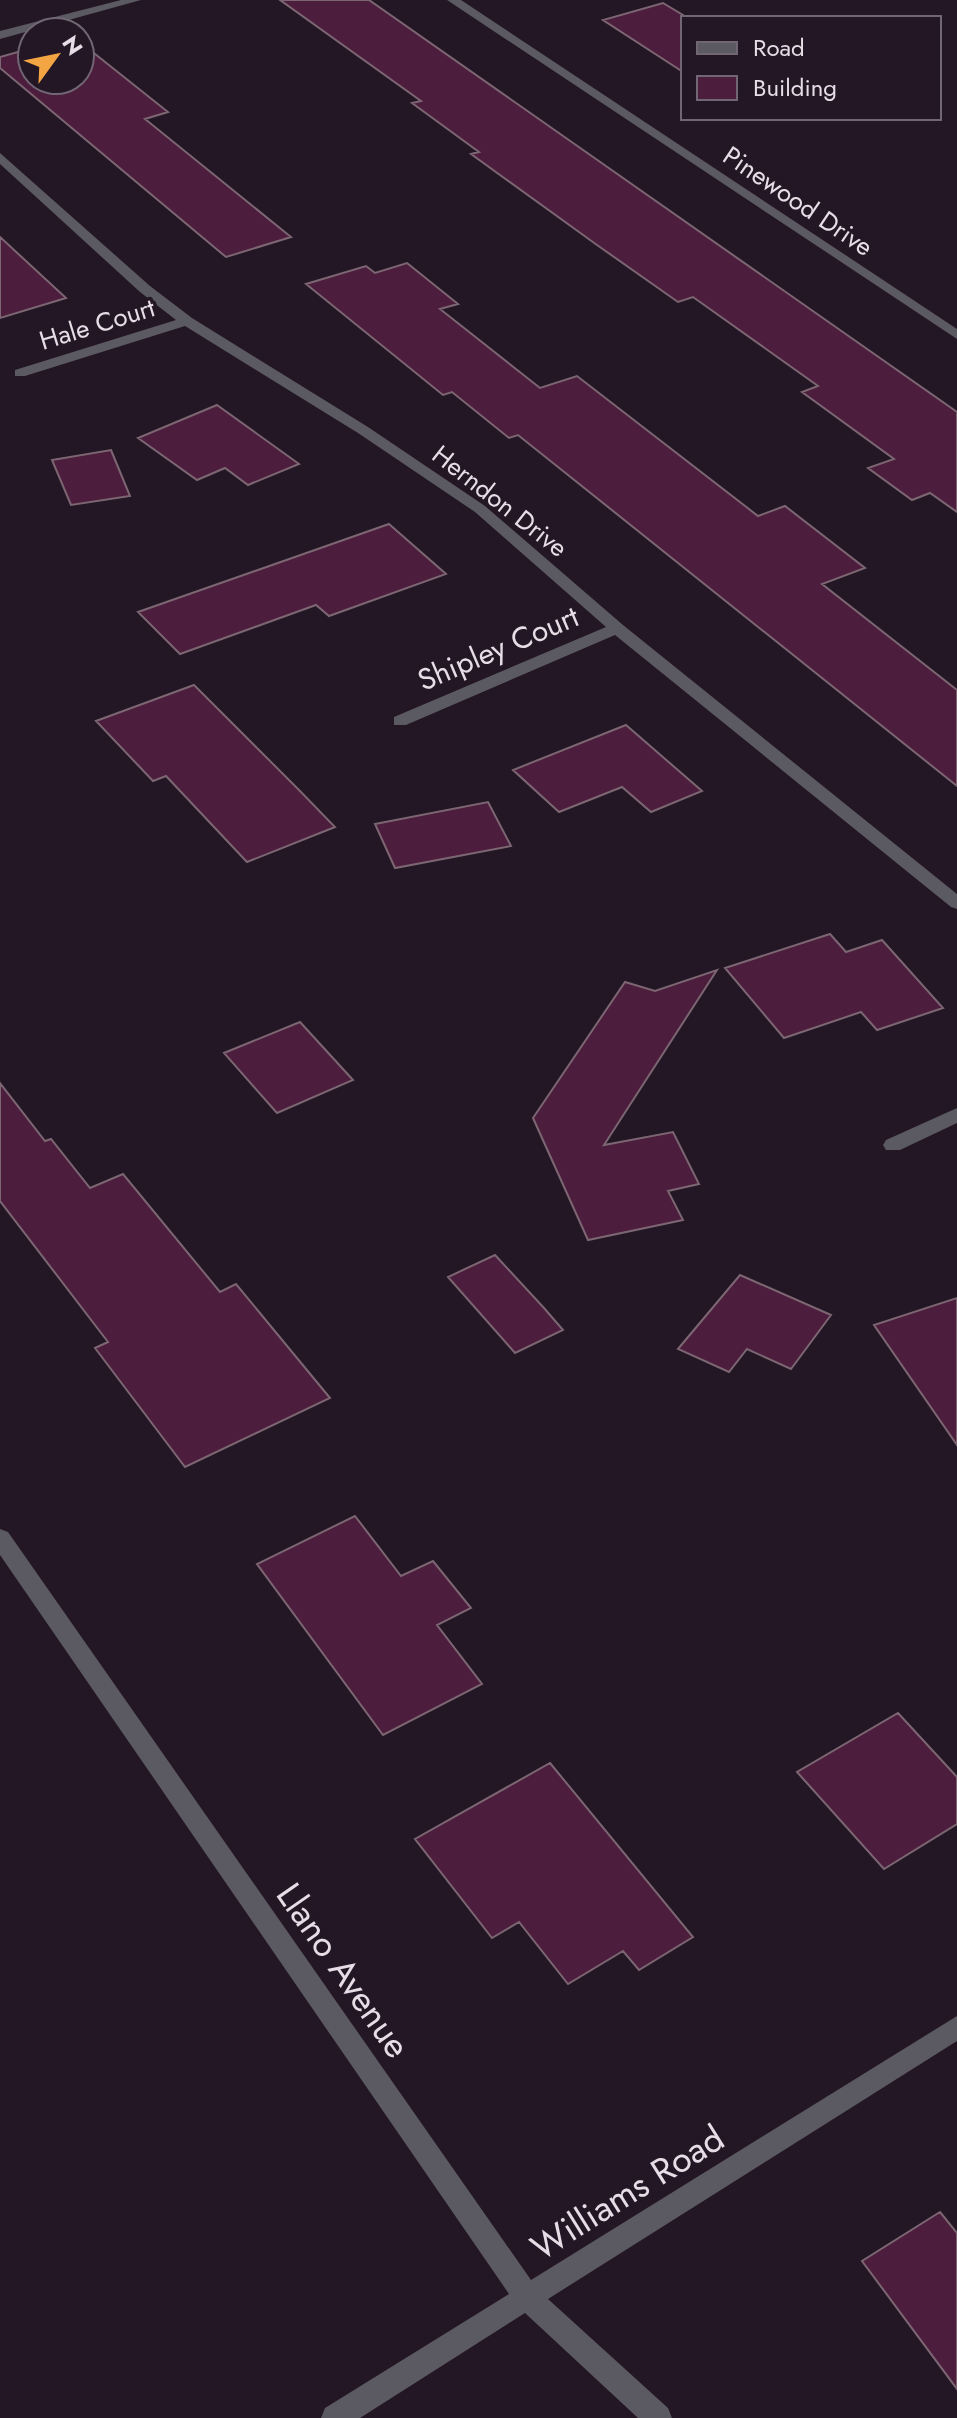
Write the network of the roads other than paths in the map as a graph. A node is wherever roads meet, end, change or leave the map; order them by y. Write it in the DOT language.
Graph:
graph roads {
  1 [pos="135,0"];
  2 [pos="453,0"];
  3 [pos="0,35"];
  4 [pos="0,157"];
  5 [pos="187,321"];
  6 [pos="957,335"];
  7 [pos="20,373"];
  8 [pos="617,628"];
  9 [pos="400,721"];
  10 [pos="957,903"];
  11 [pos="957,1115"];
  12 [pos="893,1145"];
  13 [pos="0,1538"];
  14 [pos="957,2027"];
  15 [pos="527,2297"];
  16 [pos="335,2418"];
  17 [pos="658,2418"];
  1 -- 3 [label="street"];
  2 -- 6 [label="street, Pinewood Drive"];
  4 -- 5 [label="street, Herndon Drive"];
  5 -- 7 [label="street, Hale Court"];
  5 -- 8 [label="street, Herndon Drive"];
  8 -- 9 [label="street, Shipley Court"];
  8 -- 10 [label="street, Herndon Drive"];
  11 -- 12 [label="street"];
  13 -- 15 [label="street, Llano Avenue"];
  14 -- 15 [label="street, Williams Road"];
  15 -- 16 [label="street, Williams Road"];
  15 -- 17 [label="street, Llano Avenue"];
}
